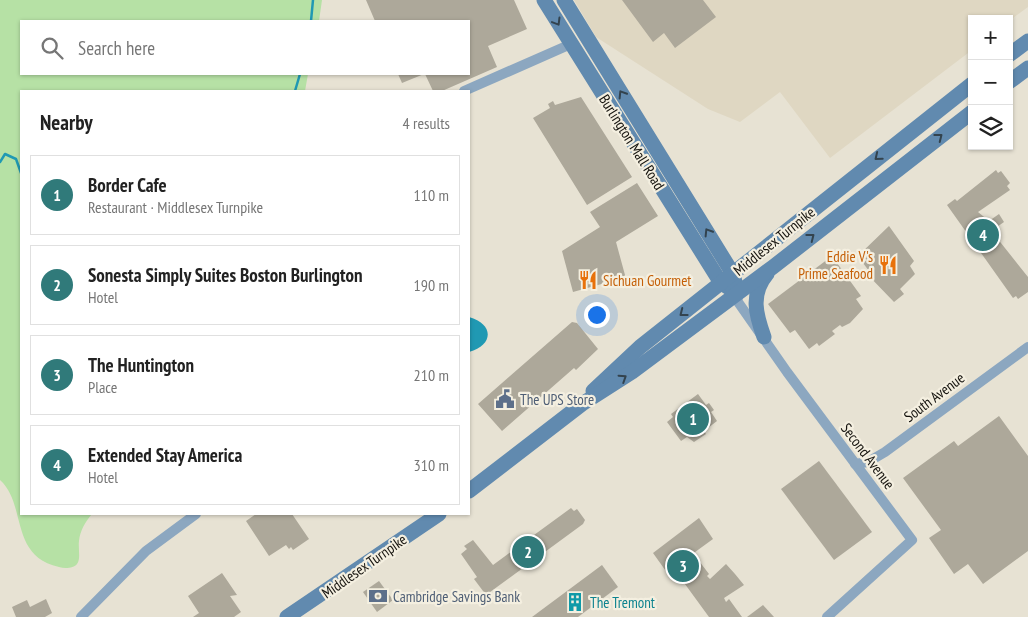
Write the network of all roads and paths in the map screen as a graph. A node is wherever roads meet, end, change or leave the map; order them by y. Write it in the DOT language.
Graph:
graph roads {
  1 [pos="544,0"];
  2 [pos="564,0"];
  3 [pos="586,37"];
  4 [pos="1028,41"];
  5 [pos="571,44"];
  6 [pos="1013,52"];
  7 [pos="1028,68"];
  8 [pos="1013,79"];
  9 [pos="968,87"];
  10 [pos="466,90"];
  11 [pos="968,115"];
  12 [pos="773,267"];
  13 [pos="727,279"];
  14 [pos="737,294"];
  15 [pos="764,337"];
  16 [pos="1028,347"];
  17 [pos="582,404"];
  18 [pos="855,464"];
  19 [pos="470,490"];
  20 [pos="195,515"];
  21 [pos="438,515"];
  22 [pos="81,617"];
  23 [pos="288,617"];
  24 [pos="827,617"];
  1 -- 5 [label="main road, Burlington Mall Road, one-way"];
  2 -- 3 [label="main road, Burlington Mall Road"];
  3 -- 5 [label="main road"];
  13 -- 3 [label="main road, Burlington Mall Road, one-way"];
  4 -- 6 [label="main road"];
  5 -- 10 [label="street"];
  5 -- 13 [label="main road, Burlington Mall Road"];
  7 -- 8 [label="main road"];
  9 -- 13 [label="main road, Middlesex Turnpike, one-way"];
  12 -- 11 [label="main road, Middlesex Turnpike, one-way"];
  12 -- 14 [label="main road, Middlesex Turnpike"];
  12 -- 15 [label="main road"];
  13 -- 14 [label="main road"];
  13 -- 17 [label="main road, Middlesex Turnpike, one-way"];
  14 -- 15 [label="street, Second Avenue"];
  17 -- 14 [label="main road, Middlesex Turnpike, one-way"];
  15 -- 18 [label="street, Second Avenue"];
  16 -- 18 [label="street, South Avenue"];
  17 -- 19 [label="main road, Middlesex Turnpike"];
  18 -- 24 [label="street, Second Avenue"];
  20 -- 22 [label="street"];
  21 -- 23 [label="main road, Middlesex Turnpike"];
}
